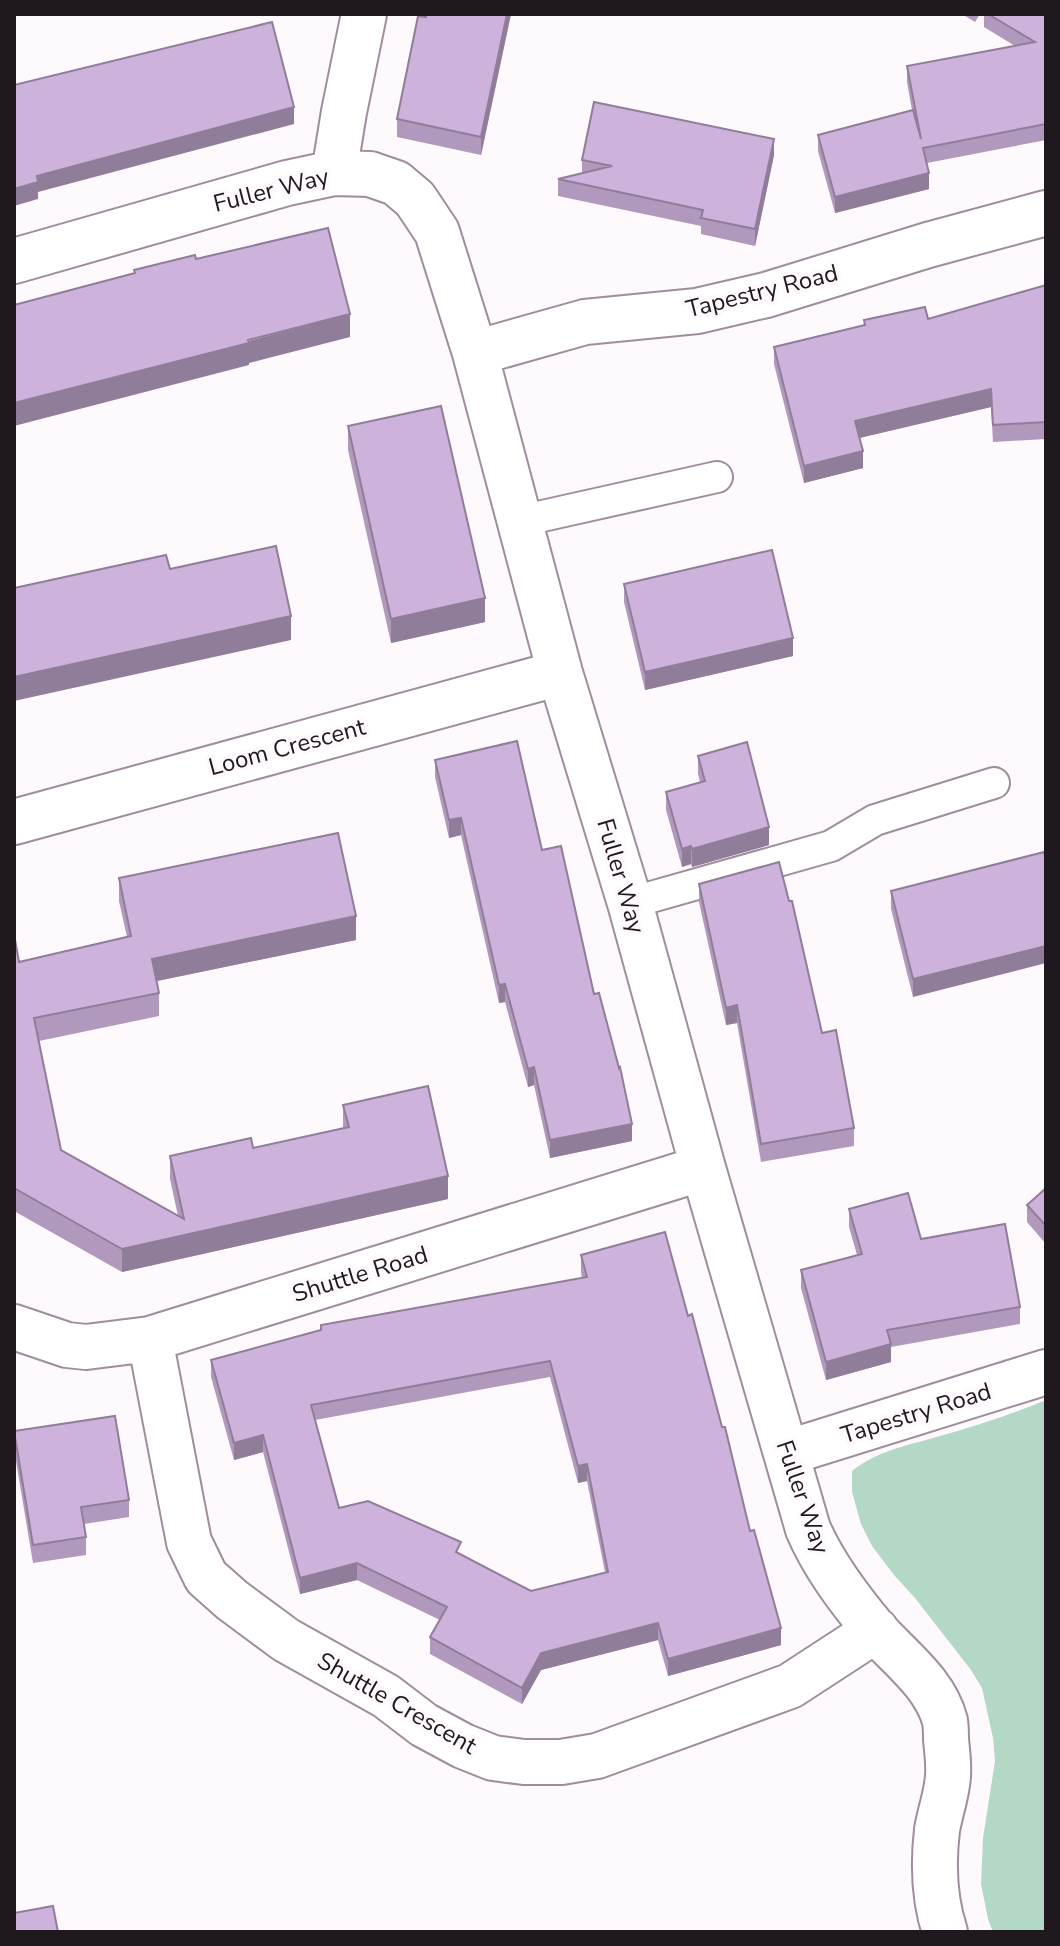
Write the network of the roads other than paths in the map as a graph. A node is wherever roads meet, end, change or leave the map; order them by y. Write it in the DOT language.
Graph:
graph roads {
  1 [pos="364,14"];
  2 [pos="334,173"];
  3 [pos="1046,213"];
  4 [pos="14,261"];
  5 [pos="475,353"];
  6 [pos="717,477"];
  7 [pos="520,521"];
  8 [pos="560,673"];
  9 [pos="994,783"];
  10 [pos="14,822"];
  11 [pos="630,903"];
  12 [pos="703,1168"];
  13 [pos="14,1327"];
  14 [pos="150,1339"];
  15 [pos="1046,1372"];
  16 [pos="786,1453"];
  17 [pos="876,1630"];
  18 [pos="945,1932"];
  1 -- 2 [label="street"];
  2 -- 4 [label="street, Fuller Way"];
  2 -- 5 [label="street, Fuller Way"];
  3 -- 5 [label="street, Tapestry Road"];
  5 -- 7 [label="street, Fuller Way"];
  6 -- 7 [label="lane"];
  7 -- 8 [label="street, Fuller Way"];
  8 -- 10 [label="street, Loom Crescent"];
  8 -- 11 [label="street, Fuller Way"];
  9 -- 11 [label="lane"];
  11 -- 12 [label="street, Fuller Way"];
  12 -- 14 [label="street, Shuttle Road"];
  12 -- 16 [label="street, Fuller Way"];
  13 -- 14 [label="street, Shuttle Road"];
  14 -- 17 [label="street, Shuttle Crescent"];
  15 -- 16 [label="street, Tapestry Road"];
  16 -- 17 [label="street, Fuller Way"];
  17 -- 18 [label="street, Fuller Way"];
}
